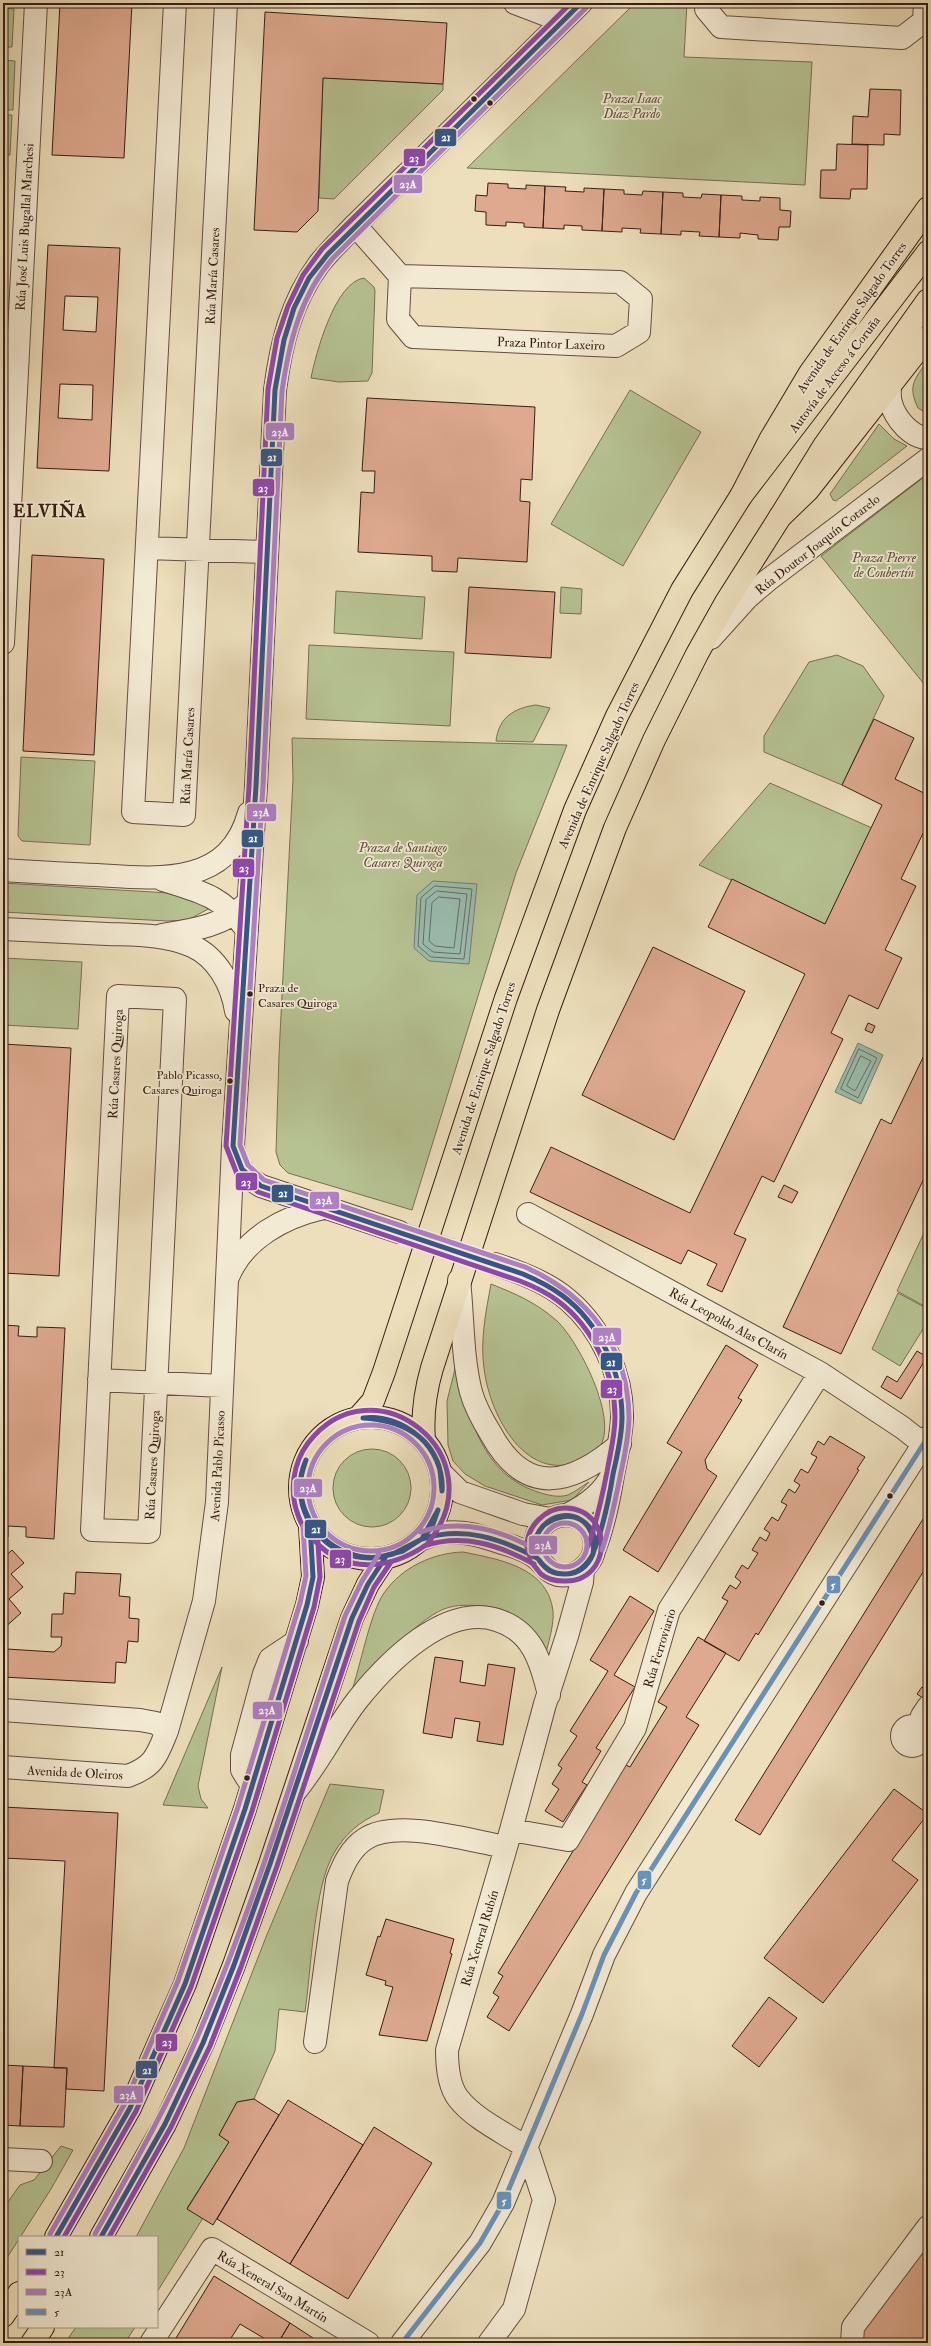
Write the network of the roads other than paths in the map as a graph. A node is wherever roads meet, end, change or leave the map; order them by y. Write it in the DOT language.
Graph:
graph roads {
  1 [pos="36,3"];
  2 [pos="175,3"];
  3 [pos="226,3"];
  4 [pos="515,3"];
  5 [pos="581,3"];
  6 [pos="706,3"];
  7 [pos="925,3"];
  8 [pos="562,21"];
  9 [pos="928,208"];
  10 [pos="355,225"];
  11 [pos="928,252"];
  12 [pos="400,276"];
  13 [pos="928,300"];
  14 [pos="928,337"];
  15 [pos="890,384"];
  16 [pos="928,438"];
  17 [pos="928,459"];
  18 [pos="741,496"];
  19 [pos="780,517"];
  20 [pos="147,548"];
  21 [pos="198,549"];
  22 [pos="267,552"];
  23 [pos="3,643"];
  24 [pos="696,654"];
  25 [pos="256,786"];
  26 [pos="3,870"];
  27 [pos="160,879"];
  28 [pos="244,915"];
  29 [pos="3,930"];
  30 [pos="157,936"];
  31 [pos="240,1036"];
  32 [pos="233,1146"];
  33 [pos="245,1174"];
  34 [pos="231,1195"];
  35 [pos="323,1208"];
  36 [pos="528,1214"];
  37 [pos="399,1232"];
  38 [pos="495,1264"];
  39 [pos="227,1279"];
  40 [pos="460,1280"];
  41 [pos="820,1373"];
  42 [pos="100,1380"];
  43 [pos="156,1383"];
  44 [pos="222,1386"];
  45 [pos="358,1418"];
  46 [pos="424,1440"];
  47 [pos="620,1444"];
  48 [pos="926,1444"];
  49 [pos="615,1465"];
  50 [pos="442,1474"];
  51 [pos="559,1517"];
  52 [pos="310,1526"];
  53 [pos="422,1539"];
  54 [pos="595,1548"];
  55 [pos="385,1558"];
  56 [pos="544,1565"];
  57 [pos="583,1570"];
  58 [pos="567,1636"];
  59 [pos="193,1638"];
  60 [pos="549,1695"];
  61 [pos="928,1707"];
  62 [pos="3,1710"];
  63 [pos="140,1720"];
  64 [pos="918,1728"];
  65 [pos="167,1731"];
  66 [pos="3,1767"];
  67 [pos="293,1793"];
  68 [pos="509,1838"];
  69 [pos="316,2042"];
  70 [pos="527,2148"];
  71 [pos="3,2159"];
  72 [pos="41,2161"];
  73 [pos="928,2227"];
  74 [pos="57,2236"];
  75 [pos="103,2236"];
  76 [pos="18,2294"];
  77 [pos="3,2316"];
  78 [pos="42,2328"];
  79 [pos="32,2343"];
  80 [pos="151,2343"];
  81 [pos="368,2343"];
  82 [pos="402,2343"];
  83 [pos="489,2343"];
  84 [pos="852,2343"];
  1 -- 23 [label="street, Rúa José Luis Bugallal Marchesi"];
  2 -- 20 [label="street, Rúa María Casares"];
  3 -- 21 [label="street, Rúa María Casares"];
  4 -- 8 [label="street"];
  5 -- 8 [label="street, Avenida Pablo Picasso"];
  6 -- 7 [label="street"];
  8 -- 10 [label="street, Avenida Pablo Picasso"];
  9 -- 18 [label="main road, Avenida de Enrique Salgado Torres"];
  10 -- 12 [label="street"];
  10 -- 22 [label="street, Avenida Pablo Picasso"];
  11 -- 18 [label="main road, Autovía de Acceso á Coruña"];
  12 -- 12 [label="street, Praza Pintor Laxeiro"];
  13 -- 19 [label="main road"];
  14 -- 15 [label="main road"];
  15 -- 16 [label="street"];
  15 -- 19 [label="main road"];
  17 -- 24 [label="street, Rúa Doutor Joaquín Cotarelo"];
  18 -- 45 [label="main road, Avenida de Enrique Salgado Torres"];
  19 -- 24 [label="main road"];
  20 -- 21 [label="street"];
  20 -- 21 [label="street, Rúa María Casares"];
  21 -- 22 [label="street"];
  22 -- 25 [label="street, Avenida Pablo Picasso"];
  24 -- 40 [label="main road"];
  25 -- 27 [label="street"];
  25 -- 28 [label="street, Avenida Pablo Picasso"];
  26 -- 27 [label="street"];
  27 -- 28 [label="street"];
  28 -- 30 [label="street"];
  28 -- 31 [label="street, Avenida Pablo Picasso"];
  29 -- 30 [label="street"];
  30 -- 31 [label="street"];
  31 -- 32 [label="street, Avenida Pablo Picasso"];
  32 -- 33 [label="street, Avenida Pablo Picasso"];
  32 -- 34 [label="street, Avenida Pablo Picasso"];
  33 -- 34 [label="street, Avenida Pablo Picasso"];
  33 -- 35 [label="street"];
  34 -- 39 [label="street, Avenida Pablo Picasso"];
  35 -- 37 [label="street"];
  35 -- 39 [label="street"];
  36 -- 41 [label="street, Rúa Leopoldo Alas Clarín"];
  38 -- 47 [label="street, Rúa Xeneral Rubín"];
  39 -- 44 [label="street, Avenida Pablo Picasso"];
  40 -- 46 [label="main road"];
  40 -- 47 [label="street"];
  41 -- 48 [label="street, Rúa Leopoldo Alas Clarín"];
  41 -- 68 [label="street, Rúa Ferroviario"];
  42 -- 43 [label="street"];
  42 -- 43 [label="street, Rúa Casares Quiroga"];
  42 -- 43 [label="street, Rúa Casares Quiroga"];
  43 -- 44 [label="street"];
  44 -- 59 [label="street, Avenida Pablo Picasso"];
  45 -- 46 [label="main road"];
  45 -- 52 [label="main road"];
  46 -- 50 [label="main road"];
  47 -- 49 [label="street, Rúa Xeneral Rubín"];
  48 -- 70 [label="street"];
  49 -- 51 [label="street, Rúa Xeneral Rubín"];
  49 -- 54 [label="street, Rúa Xeneral Rubín"];
  50 -- 51 [label="street"];
  50 -- 53 [label="main road"];
  51 -- 54 [label="street"];
  51 -- 56 [label="street, Rúa Xeneral Rubín"];
  52 -- 55 [label="main road"];
  52 -- 74 [label="main road"];
  53 -- 55 [label="main road"];
  53 -- 56 [label="street"];
  54 -- 57 [label="street, Rúa Xeneral Rubín"];
  55 -- 67 [label="main road"];
  56 -- 57 [label="street"];
  56 -- 58 [label="street, Rúa Xeneral Rubín"];
  57 -- 58 [label="street, Rúa Xeneral Rubín"];
  58 -- 60 [label="street, Rúa Xeneral Rubín"];
  59 -- 63 [label="street"];
  59 -- 65 [label="street, Avenida Pablo Picasso"];
  60 -- 67 [label="street"];
  60 -- 68 [label="street, Rúa Xeneral Rubín"];
  61 -- 64 [label="street"];
  62 -- 63 [label="street"];
  63 -- 65 [label="street"];
  65 -- 66 [label="street, Avenida de Oleiros"];
  67 -- 75 [label="main road"];
  68 -- 69 [label="street"];
  68 -- 70 [label="street, Rúa Xeneral Rubín"];
  70 -- 82 [label="street"];
  70 -- 83 [label="street"];
  71 -- 72 [label="street"];
  73 -- 84 [label="street"];
  76 -- 77 [label="main road"];
  78 -- 79 [label="main road"];
  80 -- 81 [label="street, Rúa Xeneral San Martín"];
}
